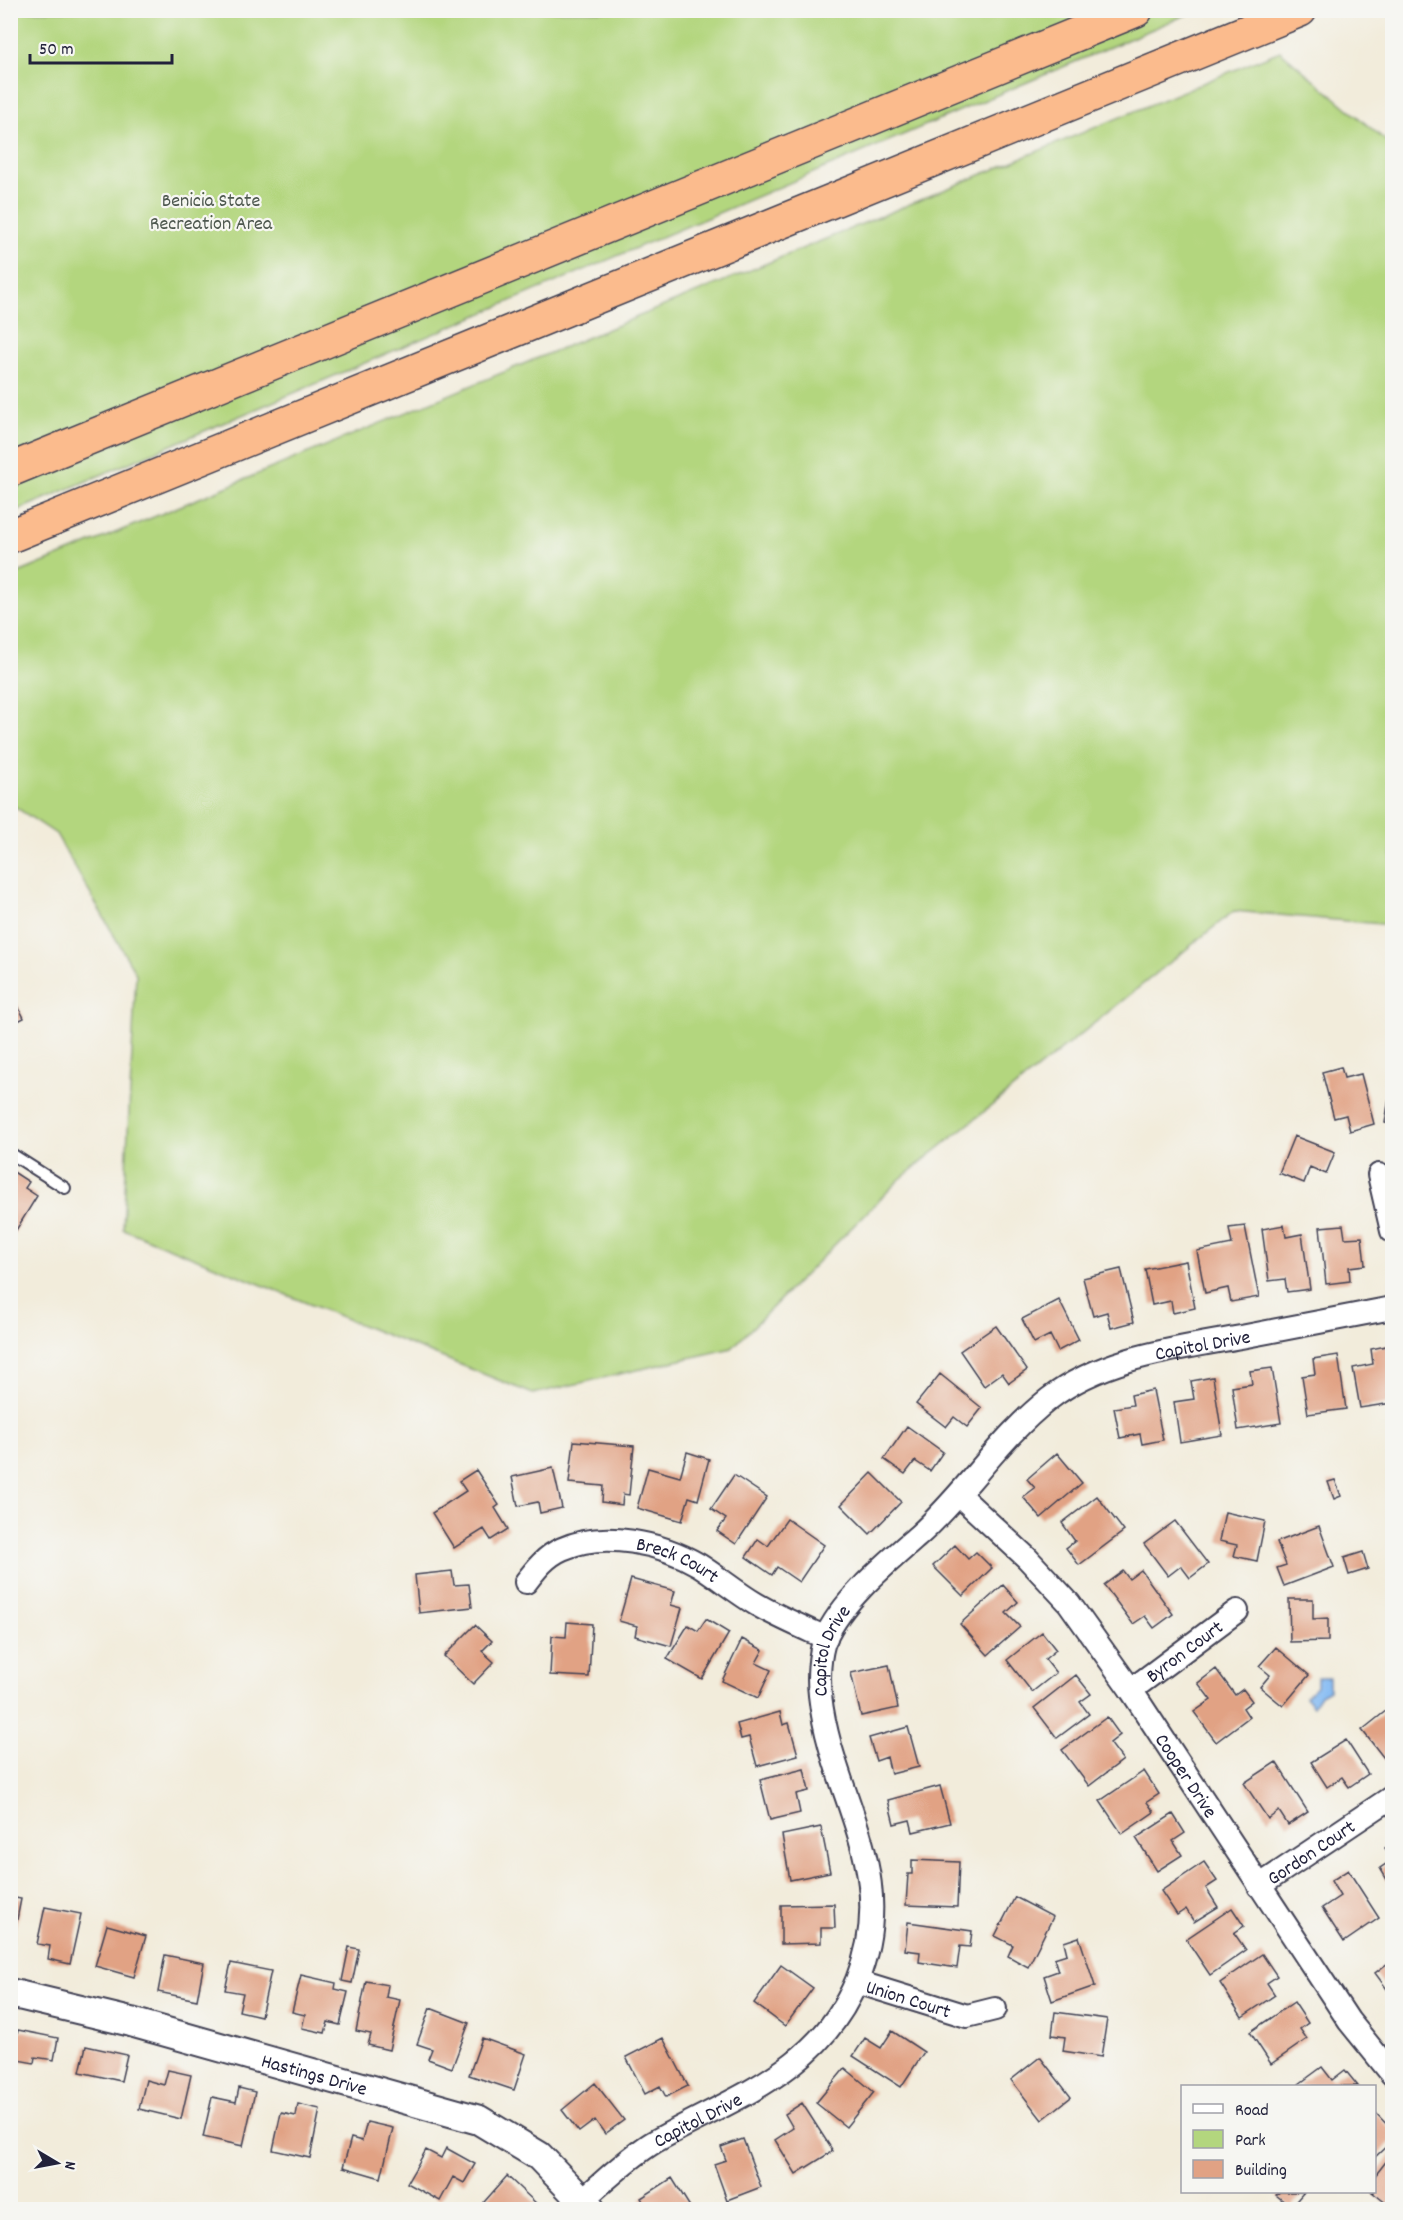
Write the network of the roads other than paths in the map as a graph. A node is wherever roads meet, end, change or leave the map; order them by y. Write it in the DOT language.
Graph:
graph roads {
  1 [pos="1136,10"];
  2 [pos="1300,10"];
  3 [pos="10,470"];
  4 [pos="10,536"];
  5 [pos="10,1153"];
  6 [pos="1378,1175"];
  7 [pos="65,1188"];
  8 [pos="1392,1231"];
  9 [pos="1392,1308"];
  10 [pos="959,1495"];
  11 [pos="526,1582"];
  12 [pos="1237,1611"];
  13 [pos="826,1638"];
  14 [pos="1131,1690"];
  15 [pos="1392,1797"];
  16 [pos="1259,1886"];
  17 [pos="857,1982"];
  18 [pos="10,1993"];
  19 [pos="995,2008"];
  20 [pos="1392,2073"];
  21 [pos="587,2204"];
  1 -- 3 [label="highway"];
  2 -- 4 [label="highway"];
  5 -- 7 [label="lane"];
  6 -- 8 [label="street"];
  9 -- 10 [label="street, Capitol Drive"];
  10 -- 13 [label="street, Capitol Drive"];
  10 -- 14 [label="street, Cooper Drive"];
  11 -- 13 [label="street, Breck Court"];
  12 -- 14 [label="street, Byron Court"];
  13 -- 17 [label="street, Capitol Drive"];
  14 -- 16 [label="street, Cooper Drive"];
  15 -- 16 [label="street, Gordon Court"];
  16 -- 20 [label="street, Cooper Drive"];
  17 -- 19 [label="street, Union Court"];
  17 -- 21 [label="street, Capitol Drive"];
  18 -- 21 [label="street, Hastings Drive"];
}
